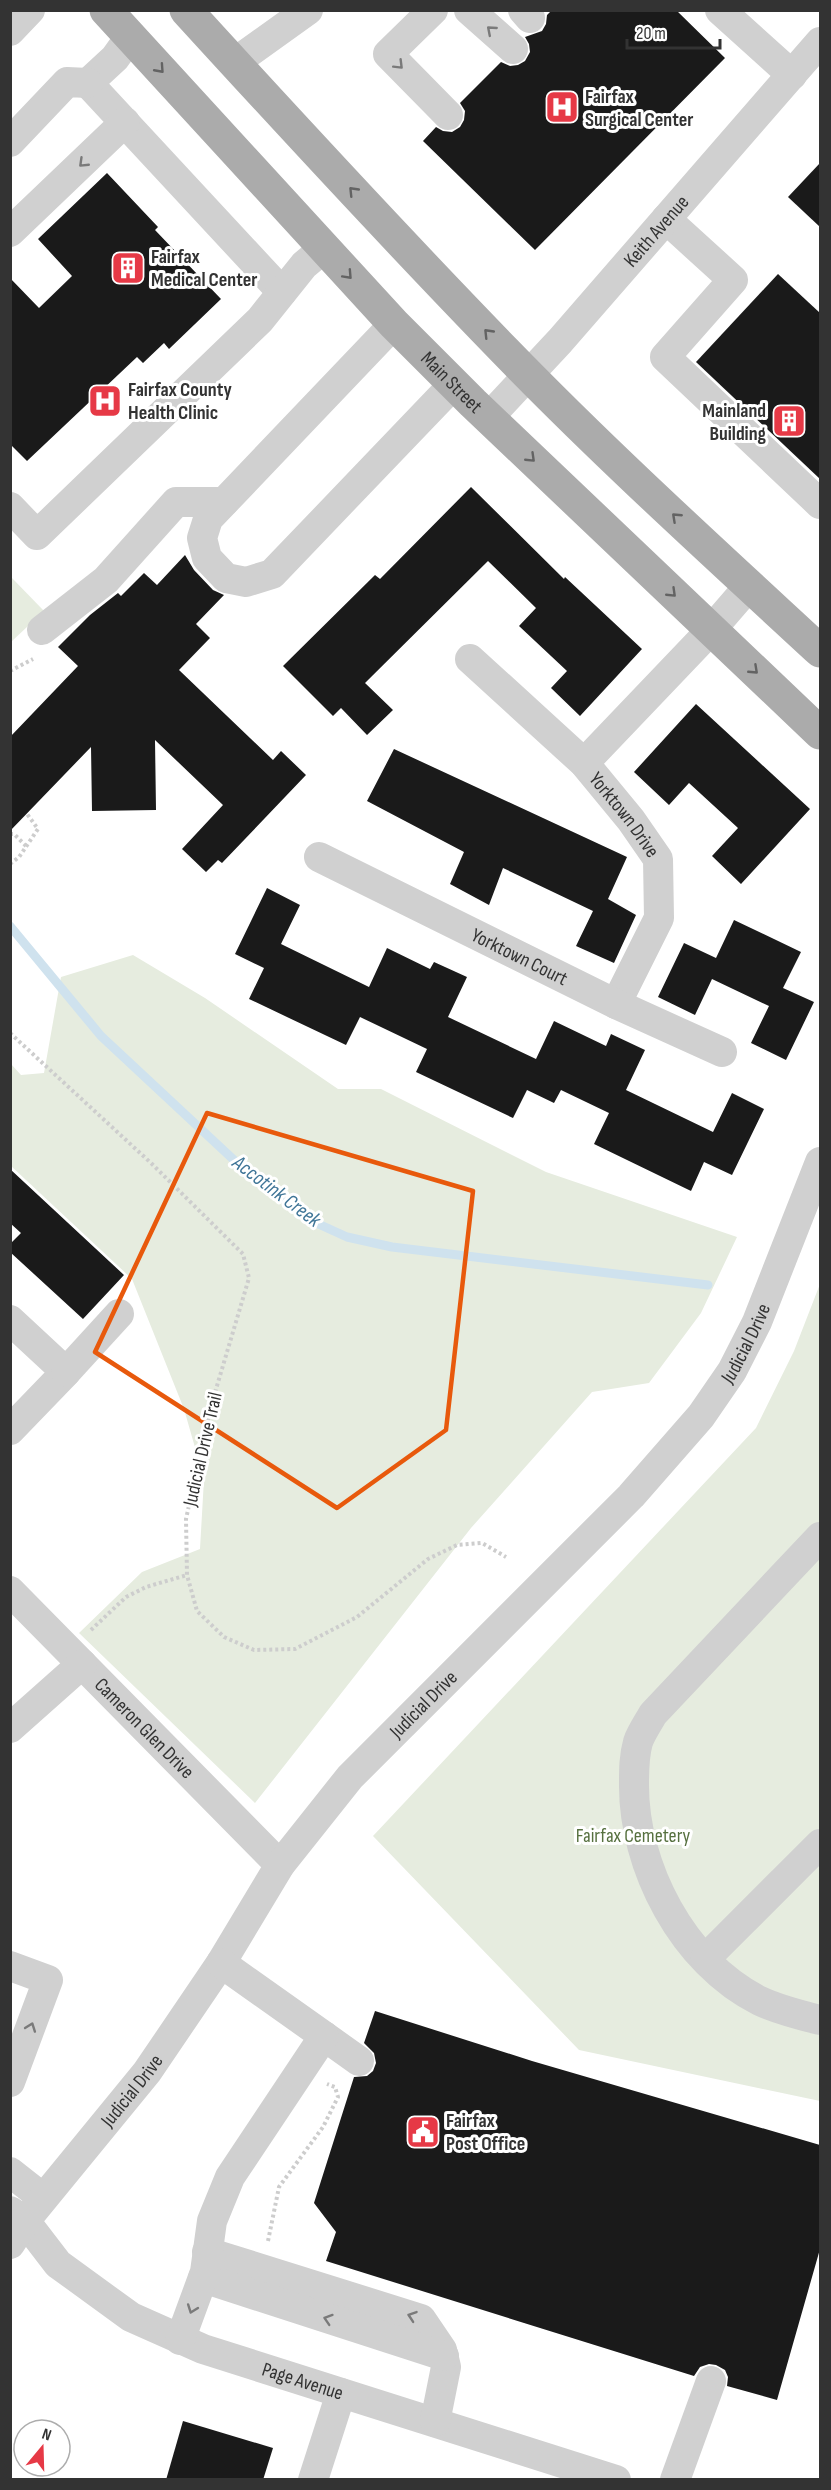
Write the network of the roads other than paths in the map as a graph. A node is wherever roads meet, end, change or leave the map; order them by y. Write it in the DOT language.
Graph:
graph roads {
  1 [pos="30,10"];
  2 [pos="106,10"];
  3 [pos="186,10"];
  4 [pos="308,10"];
  5 [pos="434,10"];
  6 [pos="469,10"];
  7 [pos="720,10"];
  8 [pos="10,31"];
  9 [pos="130,37"];
  10 [pos="820,42"];
  11 [pos="513,49"];
  12 [pos="234,63"];
  13 [pos="792,75"];
  14 [pos="88,83"];
  15 [pos="448,115"];
  16 [pos="125,122"];
  17 [pos="10,142"];
  18 [pos="666,219"];
  19 [pos="10,232"];
  20 [pos="323,249"];
  21 [pos="282,292"];
  22 [pos="394,324"];
  23 [pos="529,375"];
  24 [pos="454,384"];
  25 [pos="489,417"];
  26 [pos="224,502"];
  27 [pos="820,504"];
  28 [pos="10,507"];
  29 [pos="749,586"];
  30 [pos="42,630"];
  31 [pos="711,630"];
  32 [pos="820,651"];
  33 [pos="470,659"];
  34 [pos="820,733"];
  35 [pos="584,763"];
  36 [pos="319,857"];
  37 [pos="616,1004"];
  38 [pos="722,1052"];
  39 [pos="818,1177"];
  40 [pos="119,1314"];
  41 [pos="10,1320"];
  42 [pos="66,1372"];
  43 [pos="10,1430"];
  44 [pos="820,1537"];
  45 [pos="10,1591"];
  46 [pos="76,1658"];
  47 [pos="10,1728"];
  48 [pos="820,1844"];
  49 [pos="280,1865"];
  50 [pos="705,1959"];
  51 [pos="221,1963"];
  52 [pos="10,1965"];
  53 [pos="820,2020"];
  54 [pos="324,2036"];
  55 [pos="359,2061"];
  56 [pos="10,2082"];
  57 [pos="10,2172"];
  58 [pos="22,2219"];
  59 [pos="205,2265"];
  60 [pos="180,2340"];
  61 [pos="711,2381"];
  62 [pos="341,2392"];
  63 [pos="435,2422"];
  64 [pos="313,2480"];
  65 [pos="616,2480"];
  66 [pos="675,2480"];
  1 -- 8 [label="street"];
  2 -- 9 [label="main road, Main Street"];
  3 -- 12 [label="main road"];
  4 -- 12 [label="street"];
  5 -- 15 [label="street, one-way"];
  11 -- 6 [label="street, one-way"];
  7 -- 13 [label="street"];
  9 -- 14 [label="street"];
  9 -- 20 [label="main road, Main Street, one-way"];
  10 -- 13 [label="street, Keith Avenue"];
  23 -- 12 [label="main road, one-way"];
  13 -- 18 [label="street, Keith Avenue"];
  14 -- 16 [label="street"];
  14 -- 17 [label="street"];
  16 -- 19 [label="street, one-way"];
  16 -- 21 [label="street"];
  18 -- 23 [label="street, Keith Avenue"];
  18 -- 27 [label="street"];
  20 -- 21 [label="street"];
  20 -- 22 [label="main road, Main Street, one-way"];
  21 -- 28 [label="street"];
  22 -- 24 [label="main road, Main Street"];
  22 -- 26 [label="street"];
  23 -- 25 [label="street, Keith Avenue"];
  29 -- 23 [label="main road, one-way"];
  24 -- 25 [label="main road, Main Street"];
  24 -- 26 [label="street"];
  25 -- 31 [label="main road, Main Street, one-way"];
  26 -- 30 [label="street"];
  29 -- 31 [label="street, Yorktown Drive"];
  29 -- 32 [label="main road"];
  31 -- 34 [label="main road, Main Street, one-way"];
  31 -- 35 [label="street, Yorktown Drive"];
  33 -- 35 [label="street, Yorktown Drive"];
  35 -- 37 [label="street, Yorktown Drive"];
  36 -- 37 [label="street, Yorktown Court"];
  37 -- 38 [label="street, Yorktown Court"];
  39 -- 49 [label="street, Judicial Drive"];
  40 -- 42 [label="street"];
  41 -- 42 [label="street"];
  42 -- 43 [label="street"];
  44 -- 50 [label="street"];
  45 -- 46 [label="street, Cameron Glen Drive"];
  46 -- 47 [label="street"];
  46 -- 49 [label="street, Cameron Glen Drive"];
  48 -- 50 [label="street"];
  49 -- 51 [label="street, Judicial Drive"];
  50 -- 53 [label="street"];
  51 -- 54 [label="street"];
  51 -- 58 [label="street, Judicial Drive"];
  56 -- 52 [label="street, one-way"];
  54 -- 55 [label="street"];
  54 -- 59 [label="street"];
  57 -- 58 [label="street, Page Avenue"];
  58 -- 60 [label="street, Page Avenue"];
  59 -- 60 [label="street, one-way"];
  63 -- 59 [label="street, one-way"];
  60 -- 62 [label="street, Page Avenue"];
  61 -- 66 [label="street"];
  62 -- 63 [label="street, Page Avenue"];
  62 -- 64 [label="street"];
  63 -- 65 [label="street, Page Avenue"];
}
